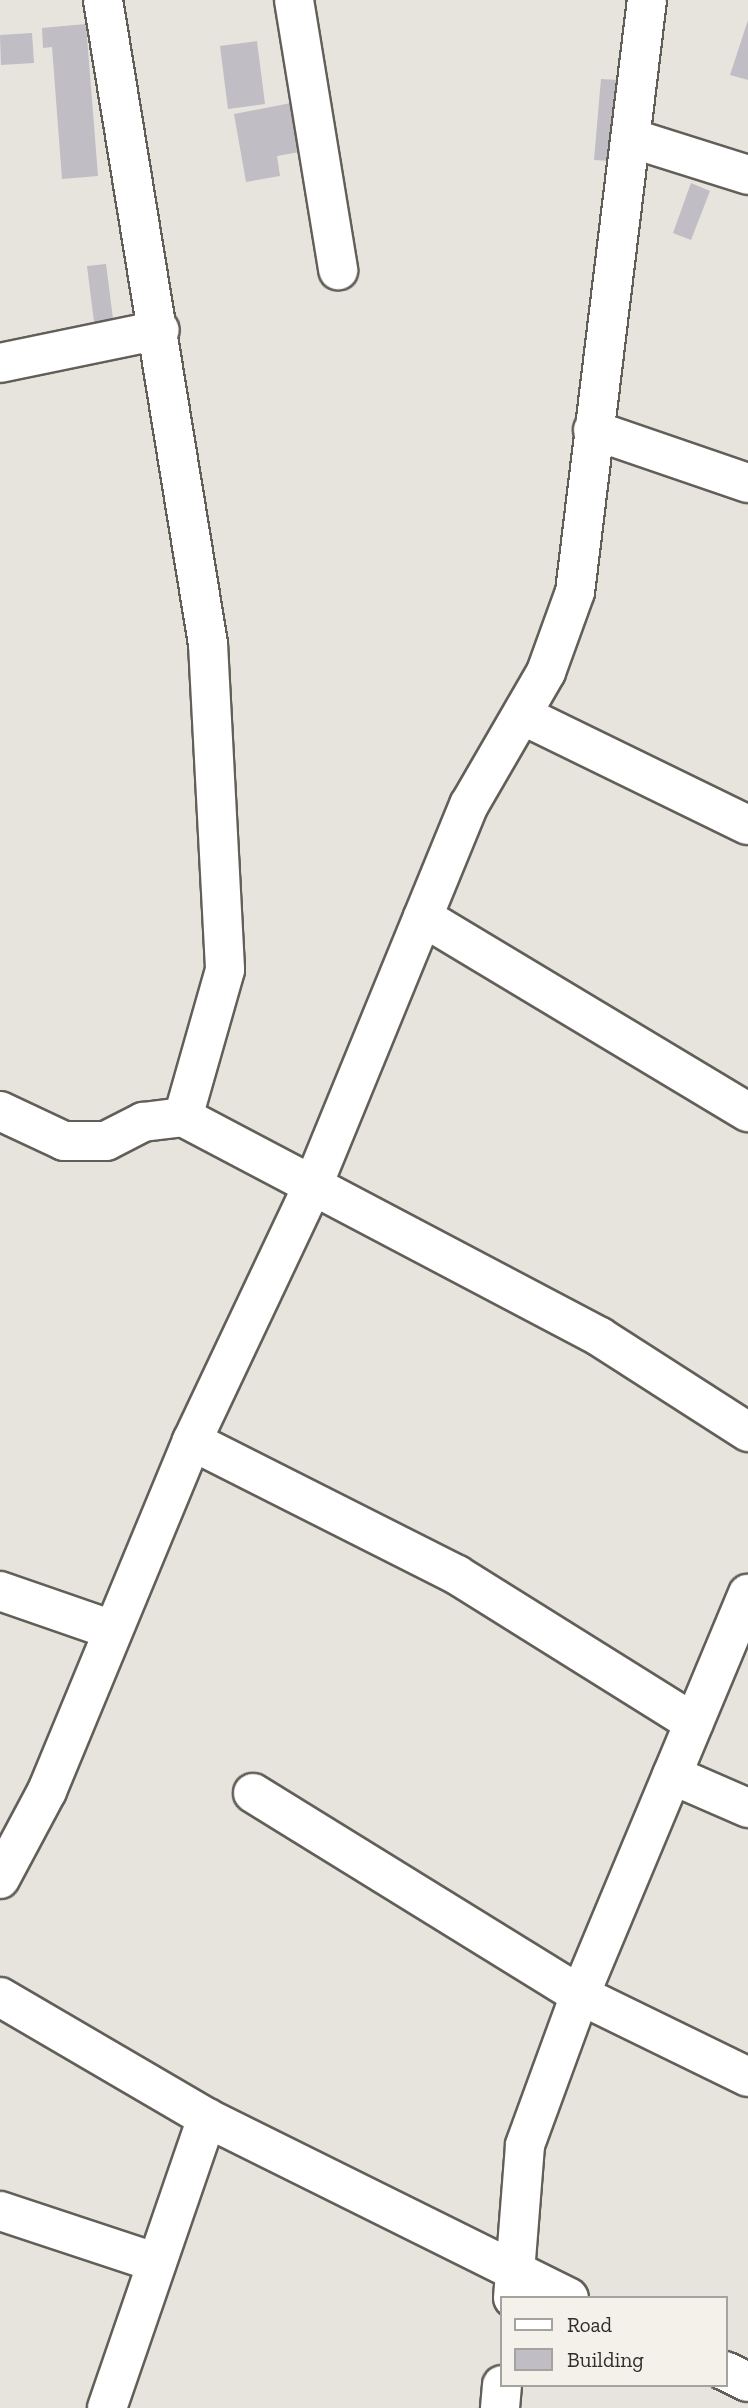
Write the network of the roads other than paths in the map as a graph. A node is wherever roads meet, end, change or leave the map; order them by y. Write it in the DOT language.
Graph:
graph roads {
  1 [pos="103,0"];
  2 [pos="294,0"];
  3 [pos="647,0"];
  4 [pos="631,138"];
  5 [pos="748,175"];
  6 [pos="338,270"];
  7 [pos="160,330"];
  8 [pos="0,363"];
  9 [pos="593,430"];
  10 [pos="748,484"];
  11 [pos="522,715"];
  12 [pos="748,825"];
  13 [pos="423,918"];
  14 [pos="0,1111"];
  15 [pos="748,1112"];
  16 [pos="183,1117"];
  17 [pos="313,1185"];
  18 [pos="748,1432"];
  19 [pos="192,1441"];
  20 [pos="0,1591"];
  21 [pos="748,1594"];
  22 [pos="110,1629"];
  23 [pos="694,1723"];
  24 [pos="672,1775"];
  25 [pos="253,1793"];
  26 [pos="748,1808"];
  27 [pos="0,1879"];
  28 [pos="580,1995"];
  29 [pos="0,1997"];
  30 [pos="748,2077"];
  31 [pos="207,2118"];
  32 [pos="0,2211"];
  33 [pos="157,2263"];
  34 [pos="515,2285"];
  35 [pos="561,2296"];
  36 [pos="727,2372"];
  37 [pos="748,2382"];
  38 [pos="502,2387"];
  39 [pos="107,2408"];
  40 [pos="500,2408"];
  1 -- 7 [label="street"];
  2 -- 6 [label="street"];
  3 -- 4 [label="street"];
  4 -- 5 [label="street"];
  4 -- 9 [label="street"];
  7 -- 8 [label="street"];
  7 -- 16 [label="street"];
  9 -- 10 [label="street"];
  9 -- 11 [label="street"];
  11 -- 12 [label="street"];
  11 -- 13 [label="street"];
  13 -- 15 [label="street"];
  13 -- 17 [label="street"];
  14 -- 16 [label="street"];
  16 -- 17 [label="street"];
  17 -- 18 [label="street"];
  17 -- 19 [label="street"];
  19 -- 22 [label="street"];
  19 -- 23 [label="street"];
  20 -- 22 [label="street"];
  21 -- 23 [label="street"];
  22 -- 27 [label="street"];
  23 -- 24 [label="street"];
  24 -- 26 [label="street"];
  24 -- 28 [label="street"];
  25 -- 28 [label="street"];
  28 -- 30 [label="street"];
  28 -- 34 [label="street"];
  29 -- 31 [label="street"];
  31 -- 33 [label="street"];
  31 -- 34 [label="street"];
  32 -- 33 [label="street"];
  33 -- 39 [label="street"];
  34 -- 35 [label="street"];
  36 -- 37 [label="street"];
  38 -- 40 [label="street"];
}
